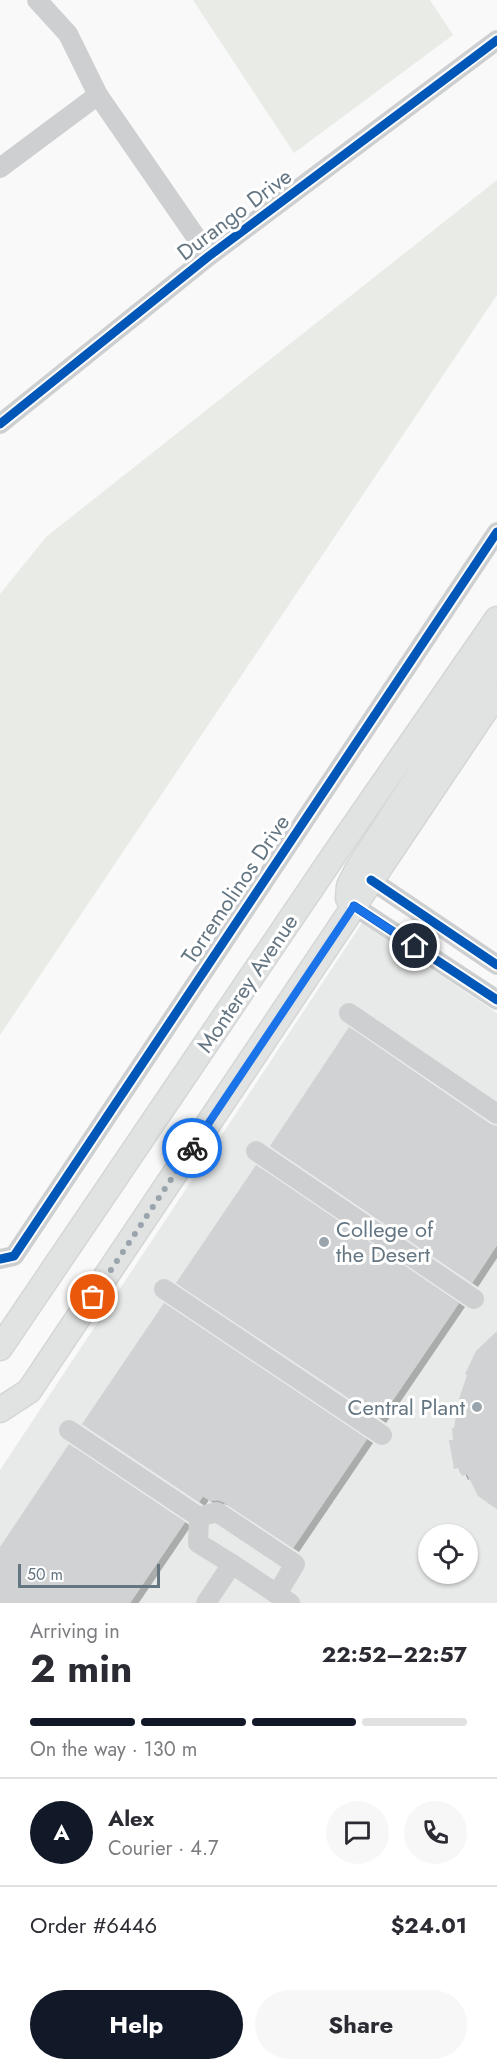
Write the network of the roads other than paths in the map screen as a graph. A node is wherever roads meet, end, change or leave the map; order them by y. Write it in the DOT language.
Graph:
graph roads {
  1 [pos="37,0"];
  2 [pos="497,40"];
  3 [pos="98,95"];
  4 [pos="0,168"];
  5 [pos="209,256"];
  6 [pos="0,424"];
  7 [pos="497,532"];
  8 [pos="497,619"];
  9 [pos="497,653"];
  10 [pos="497,693"];
  11 [pos="371,880"];
  12 [pos="354,906"];
  13 [pos="497,965"];
  14 [pos="497,1000"];
  15 [pos="349,1013"];
  16 [pos="497,1114"];
  17 [pos="256,1151"];
  18 [pos="0,1259"];
  19 [pos="164,1289"];
  20 [pos="474,1299"];
  21 [pos="0,1348"];
  22 [pos="0,1410"];
  23 [pos="69,1430"];
  24 [pos="382,1435"];
  25 [pos="199,1517"];
  26 [pos="232,1564"];
  27 [pos="283,1598"];
  28 [pos="206,1603"];
  1 -- 3 [label="street"];
  2 -- 5 [label="street, Durango Drive"];
  3 -- 4 [label="street"];
  3 -- 5 [label="street"];
  5 -- 6 [label="street, Durango Drive"];
  7 -- 18 [label="street, Torremolinos Drive"];
  8 -- 21 [label="main road, Monterey Avenue"];
  9 -- 12 [label="main road"];
  10 -- 11 [label="main road, Monterey Avenue"];
  11 -- 12 [label="main road, Monterey Avenue"];
  11 -- 13 [label="street"];
  12 -- 14 [label="street"];
  12 -- 22 [label="main road, Monterey Avenue"];
  15 -- 16 [label="street"];
  17 -- 20 [label="street"];
  19 -- 24 [label="street"];
  23 -- 25 [label="street"];
  25 -- 26 [label="street"];
  25 -- 27 [label="street"];
  26 -- 27 [label="street"];
  26 -- 28 [label="street"];
}
